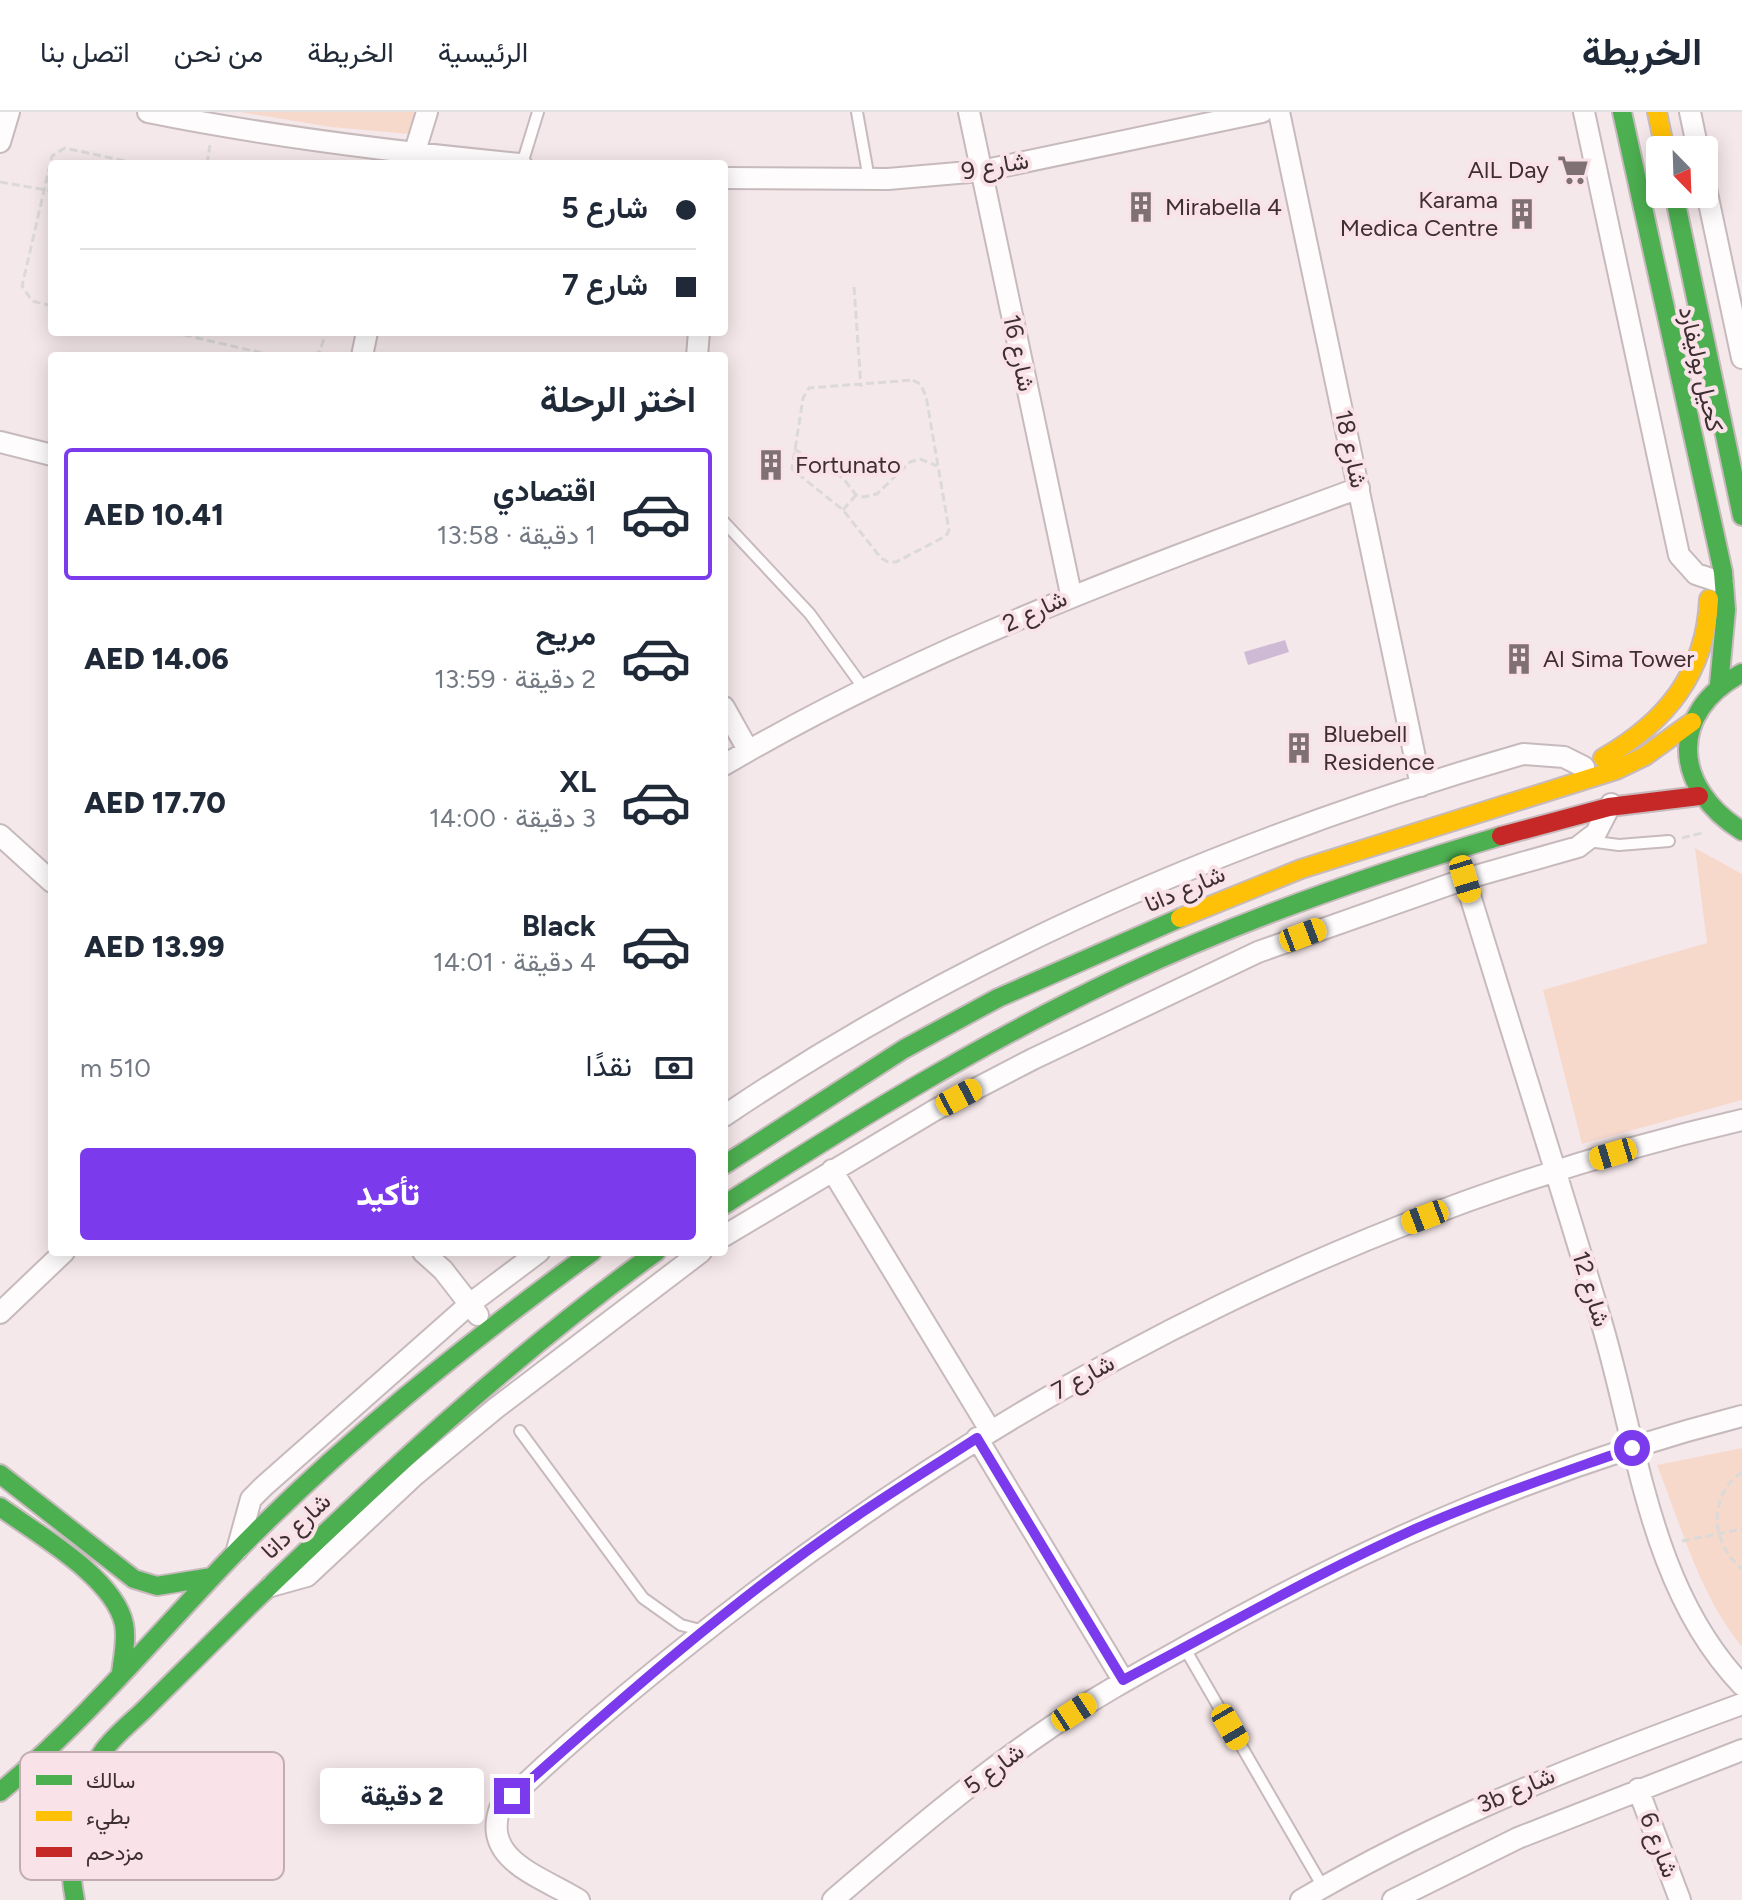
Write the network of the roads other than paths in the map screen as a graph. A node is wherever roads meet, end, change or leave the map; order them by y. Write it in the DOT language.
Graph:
graph roads {
  1 [pos="9,112"];
  2 [pos="148,112"];
  3 [pos="427,112"];
  4 [pos="538,112"];
  5 [pos="857,112"];
  6 [pos="969,112"];
  7 [pos="1262,112"];
  8 [pos="1279,112"];
  9 [pos="1584,112"];
  10 [pos="1622,112"];
  11 [pos="1657,112"];
  12 [pos="1690,112"];
  13 [pos="1662,136"];
  14 [pos="1695,136"];
  15 [pos="0,142"];
  16 [pos="412,159"];
  17 [pos="434,160"];
  18 [pos="523,160"];
  19 [pos="981,171"];
  20 [pos="728,178"];
  21 [pos="869,179"];
  22 [pos="1677,208"];
  23 [pos="1710,208"];
  24 [pos="1742,358"];
  25 [pos="0,442"];
  26 [pos="48,454"];
  27 [pos="1359,488"];
  28 [pos="1742,516"];
  29 [pos="728,526"];
  30 [pos="1716,581"];
  31 [pos="1071,594"];
  32 [pos="1742,673"];
  33 [pos="1719,685"];
  34 [pos="865,690"];
  35 [pos="728,714"];
  36 [pos="1692,722"];
  37 [pos="748,750"];
  38 [pos="728,762"];
  39 [pos="1584,767"];
  40 [pos="1421,786"];
  41 [pos="1699,796"];
  42 [pos="1611,804"];
  43 [pos="1437,824"];
  44 [pos="1742,831"];
  45 [pos="1,839"];
  46 [pos="1588,841"];
  47 [pos="1669,841"];
  48 [pos="48,879"];
  49 [pos="1465,879"];
  50 [pos="728,1113"];
  51 [pos="1742,1120"];
  52 [pos="728,1162"];
  53 [pos="832,1170"];
  54 [pos="1553,1172"];
  55 [pos="728,1203"];
  56 [pos="728,1234"];
  57 [pos="60,1256"];
  58 [pos="424,1256"];
  59 [pos="426,1256"];
  60 [pos="534,1256"];
  61 [pos="587,1256"];
  62 [pos="650,1256"];
  63 [pos="696,1256"];
  64 [pos="471,1303"];
  65 [pos="0,1313"];
  66 [pos="439,1330"];
  67 [pos="485,1330"];
  68 [pos="1742,1416"];
  69 [pos="520,1431"];
  70 [pos="984,1434"];
  71 [pos="1632,1448"];
  72 [pos="7,1479"];
  73 [pos="378,1484"];
  74 [pos="0,1506"];
  75 [pos="236,1552"];
  76 [pos="212,1577"];
  77 [pos="264,1589"];
  78 [pos="704,1631"];
  79 [pos="1184,1647"];
  80 [pos="121,1673"];
  81 [pos="1123,1680"];
  82 [pos="1742,1685"];
  83 [pos="1742,1704"];
  84 [pos="1742,1750"];
  85 [pos="48,1752"];
  86 [pos="103,1752"];
  87 [pos="20,1775"];
  88 [pos="1638,1789"];
  89 [pos="0,1792"];
  90 [pos="70,1880"];
  91 [pos="1323,1887"];
  92 [pos="75,1900"];
  93 [pos="579,1900"];
  94 [pos="833,1900"];
  95 [pos="1301,1900"];
  96 [pos="1393,1900"];
  97 [pos="1680,1900"];
  1 -- 15 [label="street"];
  2 -- 16 [label="street"];
  3 -- 16 [label="street"];
  4 -- 18 [label="lane"];
  5 -- 21 [label="lane"];
  6 -- 19 [label="street, شارع 16"];
  7 -- 19 [label="street, شارع 9"];
  8 -- 27 [label="street, شارع 18"];
  9 -- 30 [label="street"];
  10 -- 30 [label="street, كحيل بوليفارد"];
  11 -- 13 [label="street"];
  12 -- 14 [label="street"];
  16 -- 17 [label="street"];
  19 -- 21 [label="street, شارع 9"];
  19 -- 31 [label="street, شارع 16"];
  20 -- 21 [label="street, شارع 9"];
  22 -- 28 [label="street, كحيل بوليفارد"];
  23 -- 24 [label="street"];
  25 -- 26 [label="street"];
  27 -- 31 [label="street, شارع 2"];
  27 -- 40 [label="street, شارع 18"];
  29 -- 34 [label="lane"];
  30 -- 33 [label="street, كحيل بوليفارد"];
  30 -- 39 [label="street"];
  31 -- 34 [label="street, شارع 2"];
  32 -- 33 [label="street"];
  33 -- 36 [label="street"];
  34 -- 37 [label="street, شارع 2"];
  35 -- 37 [label="street"];
  36 -- 41 [label="street"];
  36 -- 43 [label="street, شارع دانا"];
  37 -- 38 [label="street, شارع 2"];
  39 -- 40 [label="street"];
  39 -- 43 [label="street"];
  40 -- 50 [label="street"];
  41 -- 42 [label="street"];
  41 -- 44 [label="street"];
  42 -- 46 [label="street"];
  42 -- 55 [label="street"];
  43 -- 52 [label="street, شارع دانا"];
  45 -- 48 [label="street"];
  46 -- 47 [label="lane"];
  46 -- 49 [label="street"];
  49 -- 53 [label="street"];
  49 -- 54 [label="street, شارع 12"];
  51 -- 54 [label="street, شارع 7"];
  53 -- 56 [label="street"];
  53 -- 70 [label="street"];
  54 -- 70 [label="street, شارع 7"];
  54 -- 71 [label="street, شارع 12"];
  57 -- 65 [label="street"];
  58 -- 66 [label="street"];
  59 -- 64 [label="street"];
  60 -- 64 [label="street"];
  61 -- 67 [label="street, شارع دانا"];
  62 -- 73 [label="street, شارع دانا"];
  63 -- 77 [label="street"];
  64 -- 66 [label="street"];
  64 -- 67 [label="street"];
  66 -- 75 [label="street"];
  67 -- 73 [label="street"];
  67 -- 75 [label="street, شارع دانا"];
  68 -- 71 [label="street, شارع 5"];
  69 -- 78 [label="lane"];
  70 -- 78 [label="street, شارع 7"];
  70 -- 81 [label="street"];
  71 -- 79 [label="street, شارع 5"];
  71 -- 82 [label="street, شارع 12"];
  72 -- 74 [label="street"];
  72 -- 76 [label="street"];
  73 -- 77 [label="street, شارع دانا"];
  74 -- 80 [label="street"];
  75 -- 76 [label="street, شارع دانا"];
  76 -- 80 [label="street, شارع دانا"];
  77 -- 86 [label="street, شارع دانا"];
  78 -- 93 [label="street, شارع 7"];
  79 -- 81 [label="street, شارع 5"];
  79 -- 91 [label="lane"];
  80 -- 85 [label="street, شارع دانا"];
  81 -- 94 [label="street, شارع 5"];
  83 -- 91 [label="street, 3b شارع"];
  84 -- 88 [label="street, 3b شارع"];
  87 -- 89 [label="street, شارع دانا"];
  88 -- 96 [label="street, 3b شارع"];
  88 -- 97 [label="street, شارع 6"];
  90 -- 92 [label="street, شارع دانا"];
  91 -- 95 [label="street, 3b شارع"];
}
